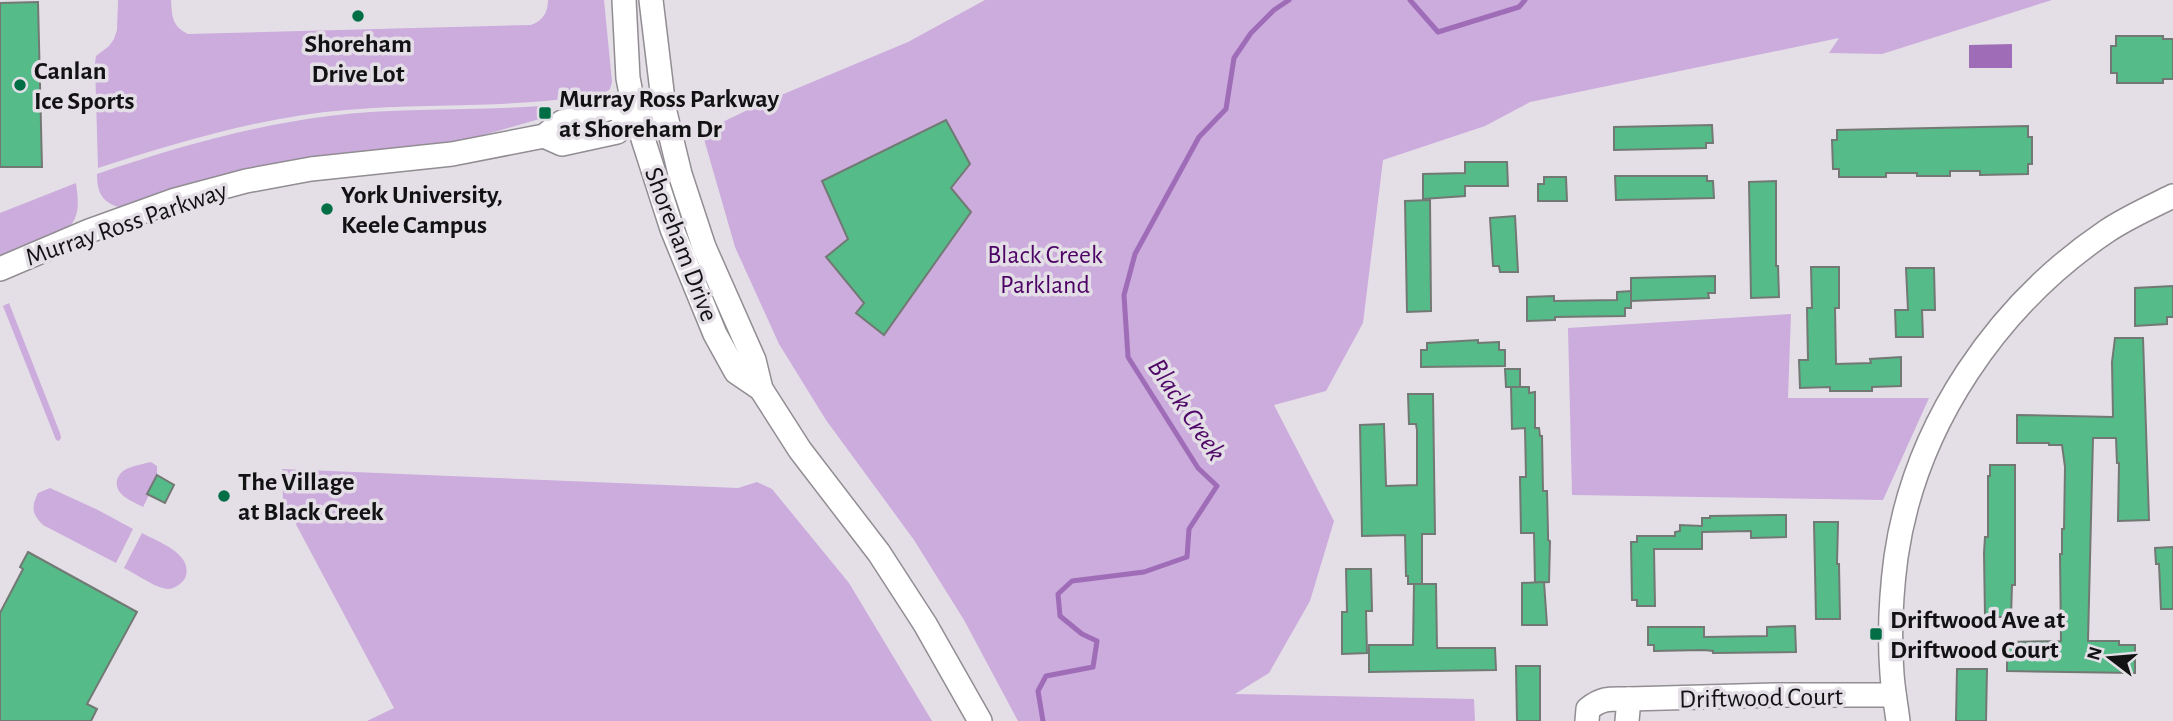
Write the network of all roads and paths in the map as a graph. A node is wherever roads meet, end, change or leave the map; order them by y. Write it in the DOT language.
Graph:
graph roads {
  1 [pos="624,0"];
  2 [pos="651,0"];
  3 [pos="664,108"];
  4 [pos="635,114"];
  5 [pos="2173,197"];
  6 [pos="0,269"];
  7 [pos="761,388"];
  8 [pos="1894,695"];
  9 [pos="1628,710"];
  10 [pos="980,721"];
  11 [pos="1587,721"];
  12 [pos="1898,721"];
  1 -- 4 [label="street, Shoreham Drive"];
  2 -- 3 [label="street, Shoreham Drive"];
  3 -- 4 [label="street, Murray Ross Parkway"];
  3 -- 7 [label="street, Shoreham Drive"];
  4 -- 6 [label="street, Murray Ross Parkway"];
  4 -- 7 [label="street, Shoreham Drive"];
  5 -- 8 [label="street"];
  7 -- 10 [label="street, Shoreham Drive"];
  8 -- 9 [label="street, Driftwood Court"];
  8 -- 12 [label="street"];
  9 -- 11 [label="street, Driftwood Court"];
}
